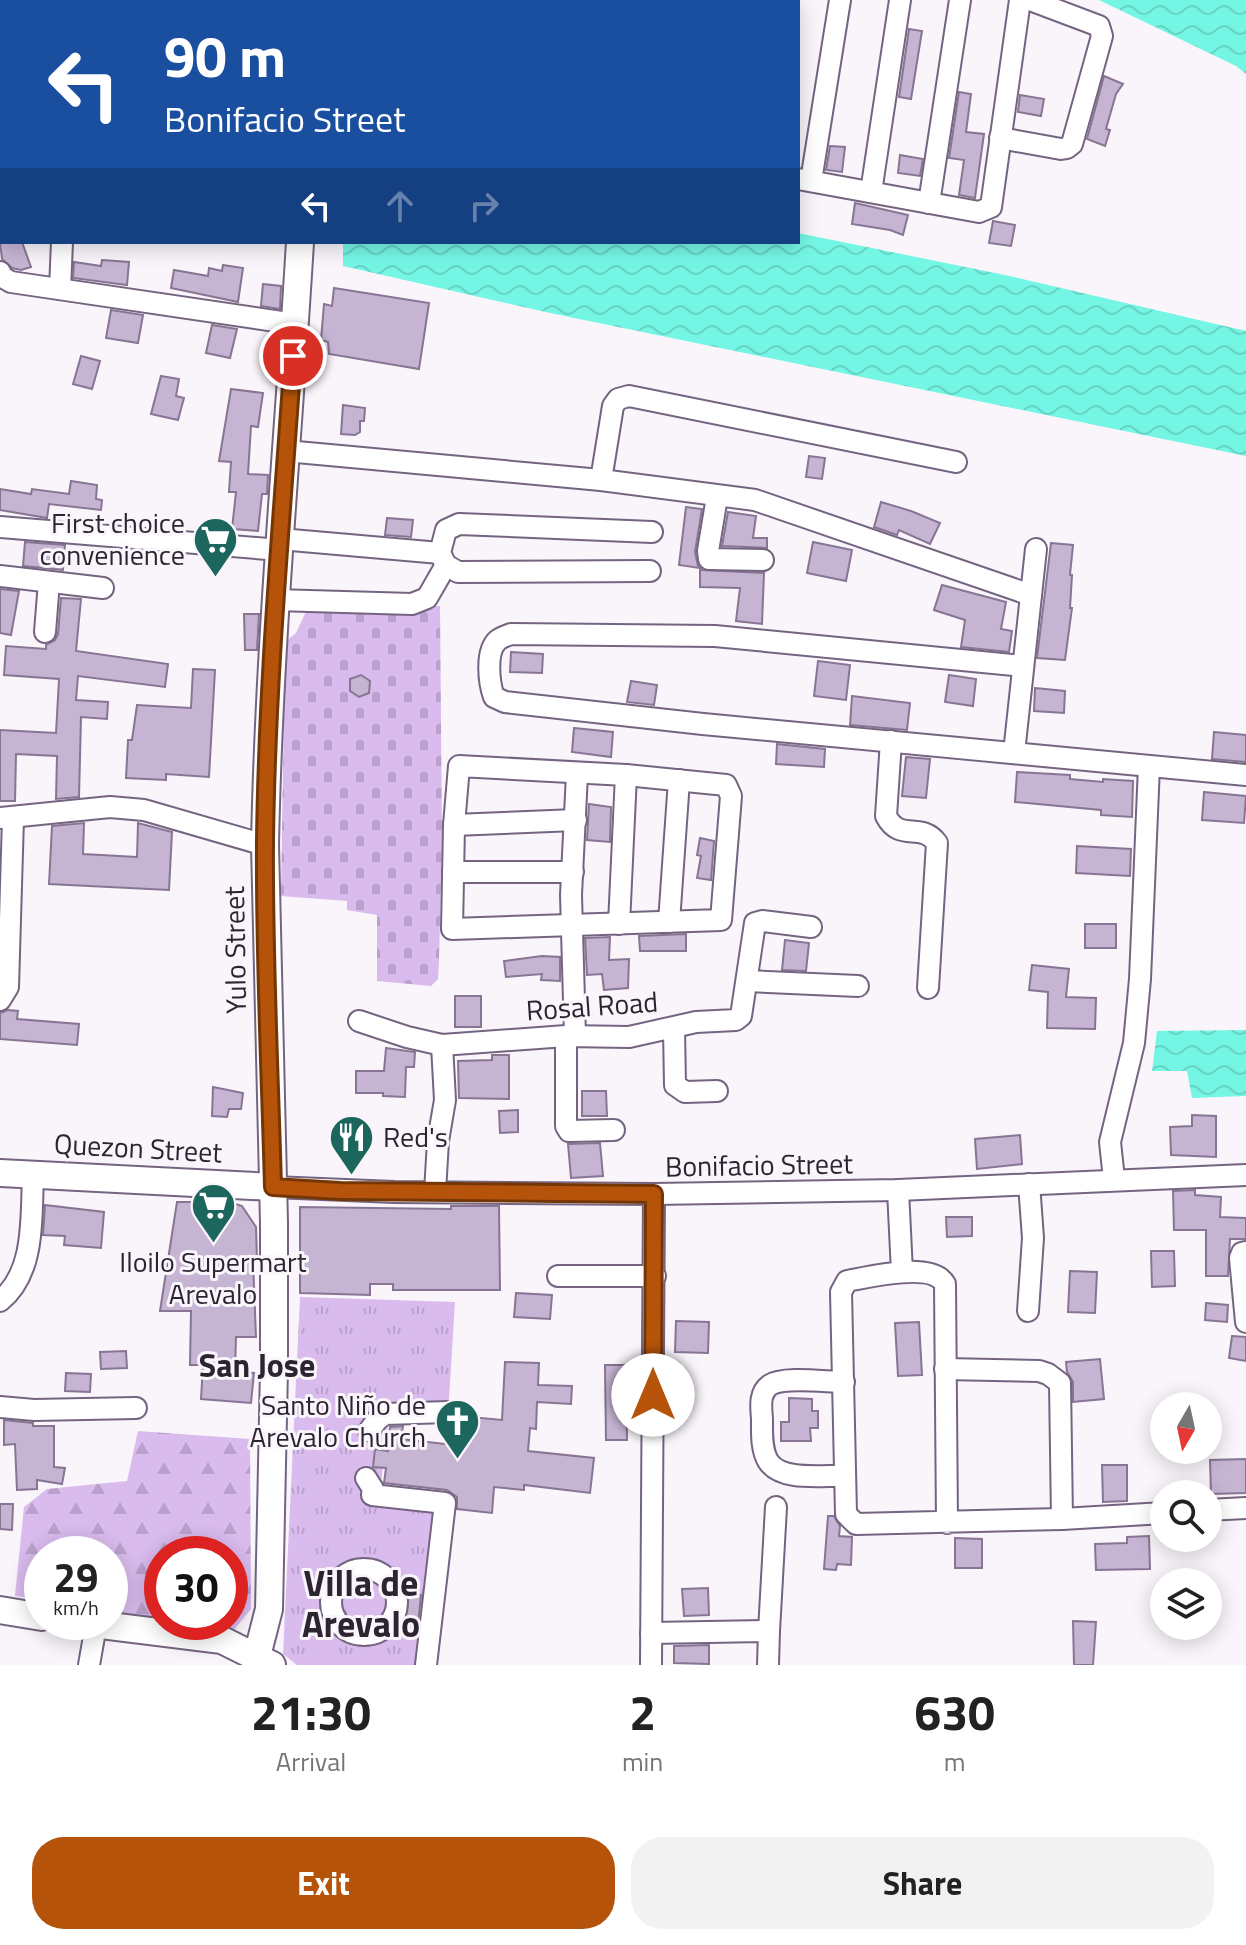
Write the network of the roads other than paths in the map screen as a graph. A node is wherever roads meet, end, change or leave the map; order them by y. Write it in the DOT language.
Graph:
graph roads {
  1 [pos="840,0"];
  2 [pos="900,0"];
  3 [pos="960,0"];
  4 [pos="1020,0"];
  5 [pos="1030,0"];
  6 [pos="1000,138"];
  7 [pos="804,180"];
  8 [pos="871,192"];
  9 [pos="929,203"];
  10 [pos="62,244"];
  11 [pos="300,244"];
  12 [pos="0,272"];
  13 [pos="60,289"];
  14 [pos="295,324"];
  15 [pos="286,451"];
  16 [pos="956,462"];
  17 [pos="601,480"];
  18 [pos="717,497"];
  19 [pos="0,527"];
  20 [pos="652,532"];
  21 [pos="280,544"];
  22 [pos="1036,549"];
  23 [pos="443,559"];
  24 [pos="763,560"];
  25 [pos="650,571"];
  26 [pos="0,576"];
  27 [pos="49,582"];
  28 [pos="103,588"];
  29 [pos="1031,595"];
  30 [pos="275,600"];
  31 [pos="45,632"];
  32 [pos="1023,666"];
  33 [pos="891,741"];
  34 [pos="1014,753"];
  35 [pos="1149,766"];
  36 [pos="577,774"];
  37 [pos="626,775"];
  38 [pos="1246,775"];
  39 [pos="679,780"];
  40 [pos="6,818"];
  41 [pos="576,820"];
  42 [pos="454,825"];
  43 [pos="265,845"];
  44 [pos="453,872"];
  45 [pos="573,872"];
  46 [pos="669,922"];
  47 [pos="619,924"];
  48 [pos="572,926"];
  49 [pos="811,927"];
  50 [pos="747,981"];
  51 [pos="858,986"];
  52 [pos="928,988"];
  53 [pos="0,1000"];
  54 [pos="359,1021"];
  55 [pos="674,1029"];
  56 [pos="570,1036"];
  57 [pos="442,1045"];
  58 [pos="717,1091"];
  59 [pos="614,1130"];
  60 [pos="0,1173"];
  61 [pos="33,1174"];
  62 [pos="1246,1175"];
  63 [pos="1114,1179"];
  64 [pos="1029,1184"];
  65 [pos="273,1187"];
  66 [pos="898,1190"];
  67 [pos="435,1192"];
  68 [pos="654,1194"];
  69 [pos="1246,1252"];
  70 [pos="902,1272"];
  71 [pos="558,1276"];
  72 [pos="655,1276"];
  73 [pos="0,1301"];
  74 [pos="1028,1311"];
  75 [pos="1246,1322"];
  76 [pos="945,1369"];
  77 [pos="844,1382"];
  78 [pos="0,1407"];
  79 [pos="136,1408"];
  80 [pos="448,1412"];
  81 [pos="369,1431"];
  82 [pos="844,1476"];
  83 [pos="366,1478"];
  84 [pos="776,1507"];
  85 [pos="1246,1508"];
  86 [pos="1222,1509"];
  87 [pos="1150,1514"];
  88 [pos="1062,1519"];
  89 [pos="947,1523"];
  90 [pos="0,1610"];
  91 [pos="24,1614"];
  92 [pos="128,1628"];
  93 [pos="769,1631"];
  94 [pos="651,1633"];
  95 [pos="87,1640"];
  96 [pos="265,1660"];
  97 [pos="89,1665"];
  98 [pos="426,1665"];
  99 [pos="651,1665"];
  100 [pos="768,1665"];
  1 -- 7 [label="street"];
  2 -- 8 [label="street"];
  3 -- 9 [label="street"];
  4 -- 6 [label="street"];
  5 -- 6 [label="street"];
  6 -- 9 [label="street"];
  7 -- 8 [label="street"];
  8 -- 9 [label="street"];
  10 -- 13 [label="street"];
  11 -- 14 [label="main road, Yulo Street"];
  12 -- 13 [label="street"];
  13 -- 14 [label="street"];
  14 -- 15 [label="main road, Yulo Street"];
  15 -- 17 [label="street"];
  15 -- 21 [label="main road, Yulo Street"];
  16 -- 17 [label="street"];
  17 -- 18 [label="street"];
  18 -- 24 [label="street"];
  18 -- 29 [label="street"];
  19 -- 21 [label="street"];
  20 -- 23 [label="street"];
  21 -- 23 [label="street"];
  21 -- 30 [label="main road, Yulo Street"];
  22 -- 29 [label="street"];
  23 -- 25 [label="street"];
  23 -- 30 [label="street"];
  26 -- 27 [label="street"];
  27 -- 28 [label="street"];
  27 -- 31 [label="street"];
  29 -- 32 [label="street"];
  30 -- 43 [label="main road, Yulo Street"];
  32 -- 33 [label="street"];
  32 -- 34 [label="street"];
  33 -- 34 [label="street"];
  33 -- 52 [label="street"];
  34 -- 35 [label="street"];
  35 -- 38 [label="street"];
  35 -- 63 [label="street"];
  36 -- 37 [label="street"];
  36 -- 41 [label="street"];
  36 -- 42 [label="street"];
  37 -- 39 [label="street"];
  37 -- 47 [label="street"];
  39 -- 46 [label="street"];
  39 -- 46 [label="street"];
  40 -- 43 [label="street"];
  40 -- 53 [label="street"];
  41 -- 42 [label="street"];
  41 -- 45 [label="street"];
  42 -- 44 [label="street"];
  43 -- 65 [label="main road, Yulo Street"];
  44 -- 45 [label="street"];
  44 -- 48 [label="street"];
  45 -- 48 [label="street"];
  46 -- 47 [label="street"];
  47 -- 48 [label="street"];
  48 -- 56 [label="street"];
  49 -- 50 [label="street, Rosal Road"];
  50 -- 51 [label="street"];
  50 -- 55 [label="street, Rosal Road"];
  54 -- 57 [label="street, Rosal Road"];
  55 -- 56 [label="street, Rosal Road"];
  55 -- 58 [label="street"];
  56 -- 57 [label="street, Rosal Road"];
  56 -- 59 [label="street"];
  57 -- 67 [label="street"];
  60 -- 61 [label="main road, Quezon Street"];
  61 -- 65 [label="main road, Quezon Street"];
  61 -- 73 [label="street"];
  62 -- 63 [label="street, Bonifacio Street"];
  63 -- 64 [label="street, Bonifacio Street"];
  64 -- 66 [label="street, Bonifacio Street"];
  64 -- 74 [label="street"];
  65 -- 67 [label="street, Bonifacio Street"];
  65 -- 96 [label="main road, Yulo Street"];
  66 -- 68 [label="street, Bonifacio Street"];
  66 -- 70 [label="street"];
  67 -- 68 [label="street, Bonifacio Street"];
  68 -- 72 [label="street"];
  69 -- 75 [label="street"];
  70 -- 76 [label="street"];
  70 -- 77 [label="street"];
  71 -- 72 [label="street"];
  72 -- 94 [label="street"];
  76 -- 88 [label="street"];
  76 -- 89 [label="street"];
  77 -- 82 [label="street"];
  77 -- 82 [label="street"];
  78 -- 79 [label="street"];
  80 -- 81 [label="street"];
  82 -- 89 [label="street"];
  83 -- 98 [label="street"];
  84 -- 93 [label="street"];
  85 -- 86 [label="street"];
  87 -- 88 [label="street"];
  88 -- 89 [label="street"];
  90 -- 91 [label="main road"];
  92 -- 96 [label="main road"];
  93 -- 94 [label="street"];
  93 -- 100 [label="street"];
  94 -- 99 [label="street"];
  95 -- 97 [label="street"];
}
